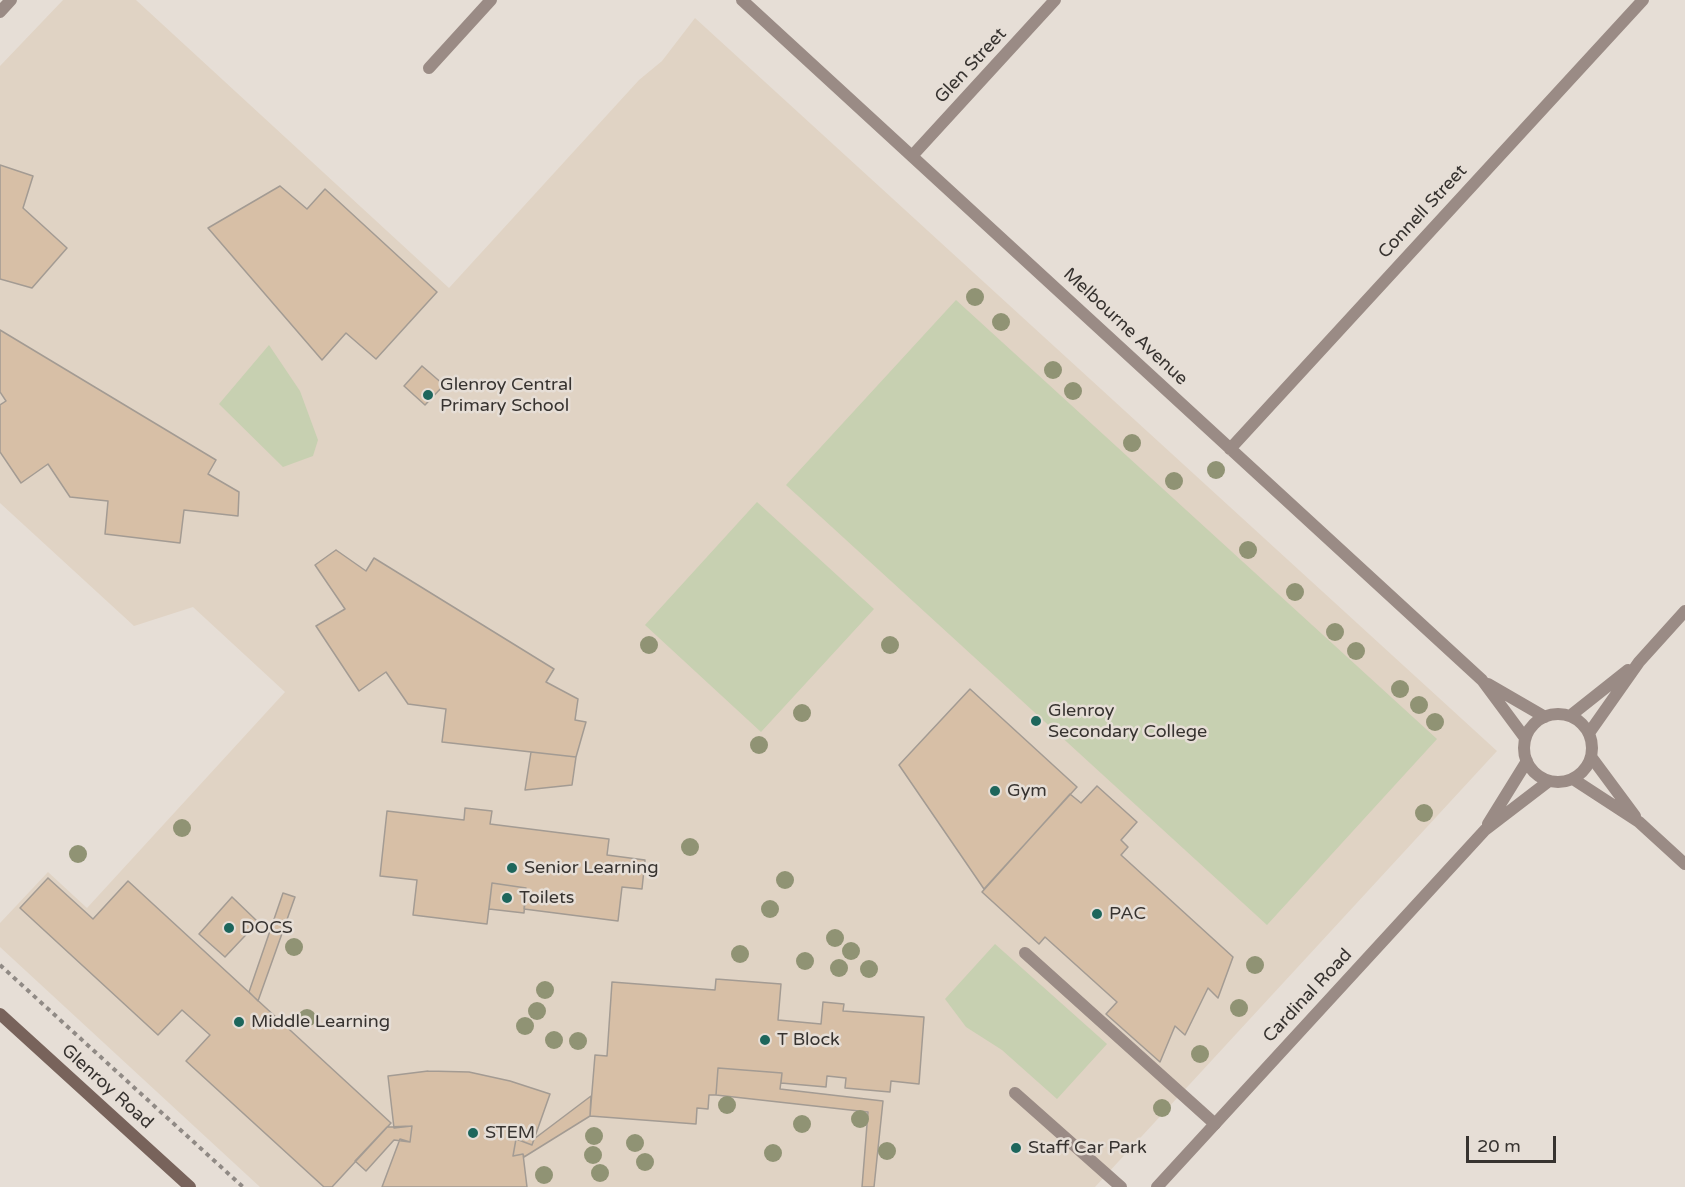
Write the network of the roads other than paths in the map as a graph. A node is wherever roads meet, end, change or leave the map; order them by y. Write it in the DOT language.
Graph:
graph roads {
  1 [pos="11,0"];
  2 [pos="491,0"];
  3 [pos="742,0"];
  4 [pos="1055,0"];
  5 [pos="1643,0"];
  6 [pos="0,12"];
  7 [pos="429,68"];
  8 [pos="912,156"];
  9 [pos="1230,449"];
  10 [pos="1685,611"];
  11 [pos="1639,662"];
  12 [pos="1482,680"];
  13 [pos="1570,716"];
  14 [pos="1545,717"];
  15 [pos="1589,733"];
  16 [pos="1525,738"];
  17 [pos="1592,758"];
  18 [pos="1527,761"];
  19 [pos="1574,779"];
  20 [pos="1549,781"];
  21 [pos="1640,822"];
  22 [pos="1485,830"];
  23 [pos="1685,864"];
  24 [pos="1025,953"];
  25 [pos="0,1014"];
  26 [pos="1015,1093"];
  27 [pos="1215,1124"];
  28 [pos="190,1187"];
  29 [pos="1121,1187"];
  30 [pos="1157,1187"];
  1 -- 6 [label="street"];
  2 -- 7 [label="street"];
  3 -- 8 [label="street, Melbourne Avenue"];
  4 -- 8 [label="street, Glen Street"];
  5 -- 9 [label="street, Connell Street"];
  8 -- 9 [label="street, Melbourne Avenue"];
  9 -- 12 [label="street, Melbourne Avenue"];
  10 -- 11 [label="street"];
  11 -- 13 [label="street"];
  11 -- 15 [label="street"];
  12 -- 14 [label="street, Melbourne Avenue"];
  12 -- 16 [label="street, Melbourne Avenue"];
  13 -- 14 [label="street"];
  13 -- 15 [label="street"];
  14 -- 16 [label="street"];
  15 -- 17 [label="street"];
  16 -- 18 [label="street"];
  17 -- 19 [label="street"];
  17 -- 21 [label="street"];
  18 -- 20 [label="street"];
  18 -- 22 [label="street, Cardinal Road"];
  19 -- 20 [label="street"];
  19 -- 21 [label="street"];
  20 -- 22 [label="street, Cardinal Road"];
  21 -- 23 [label="street"];
  22 -- 27 [label="street, Cardinal Road"];
  24 -- 27 [label="street"];
  25 -- 28 [label="street, Glenroy Road"];
  26 -- 29 [label="street"];
  27 -- 30 [label="street, Cardinal Road"];
}
